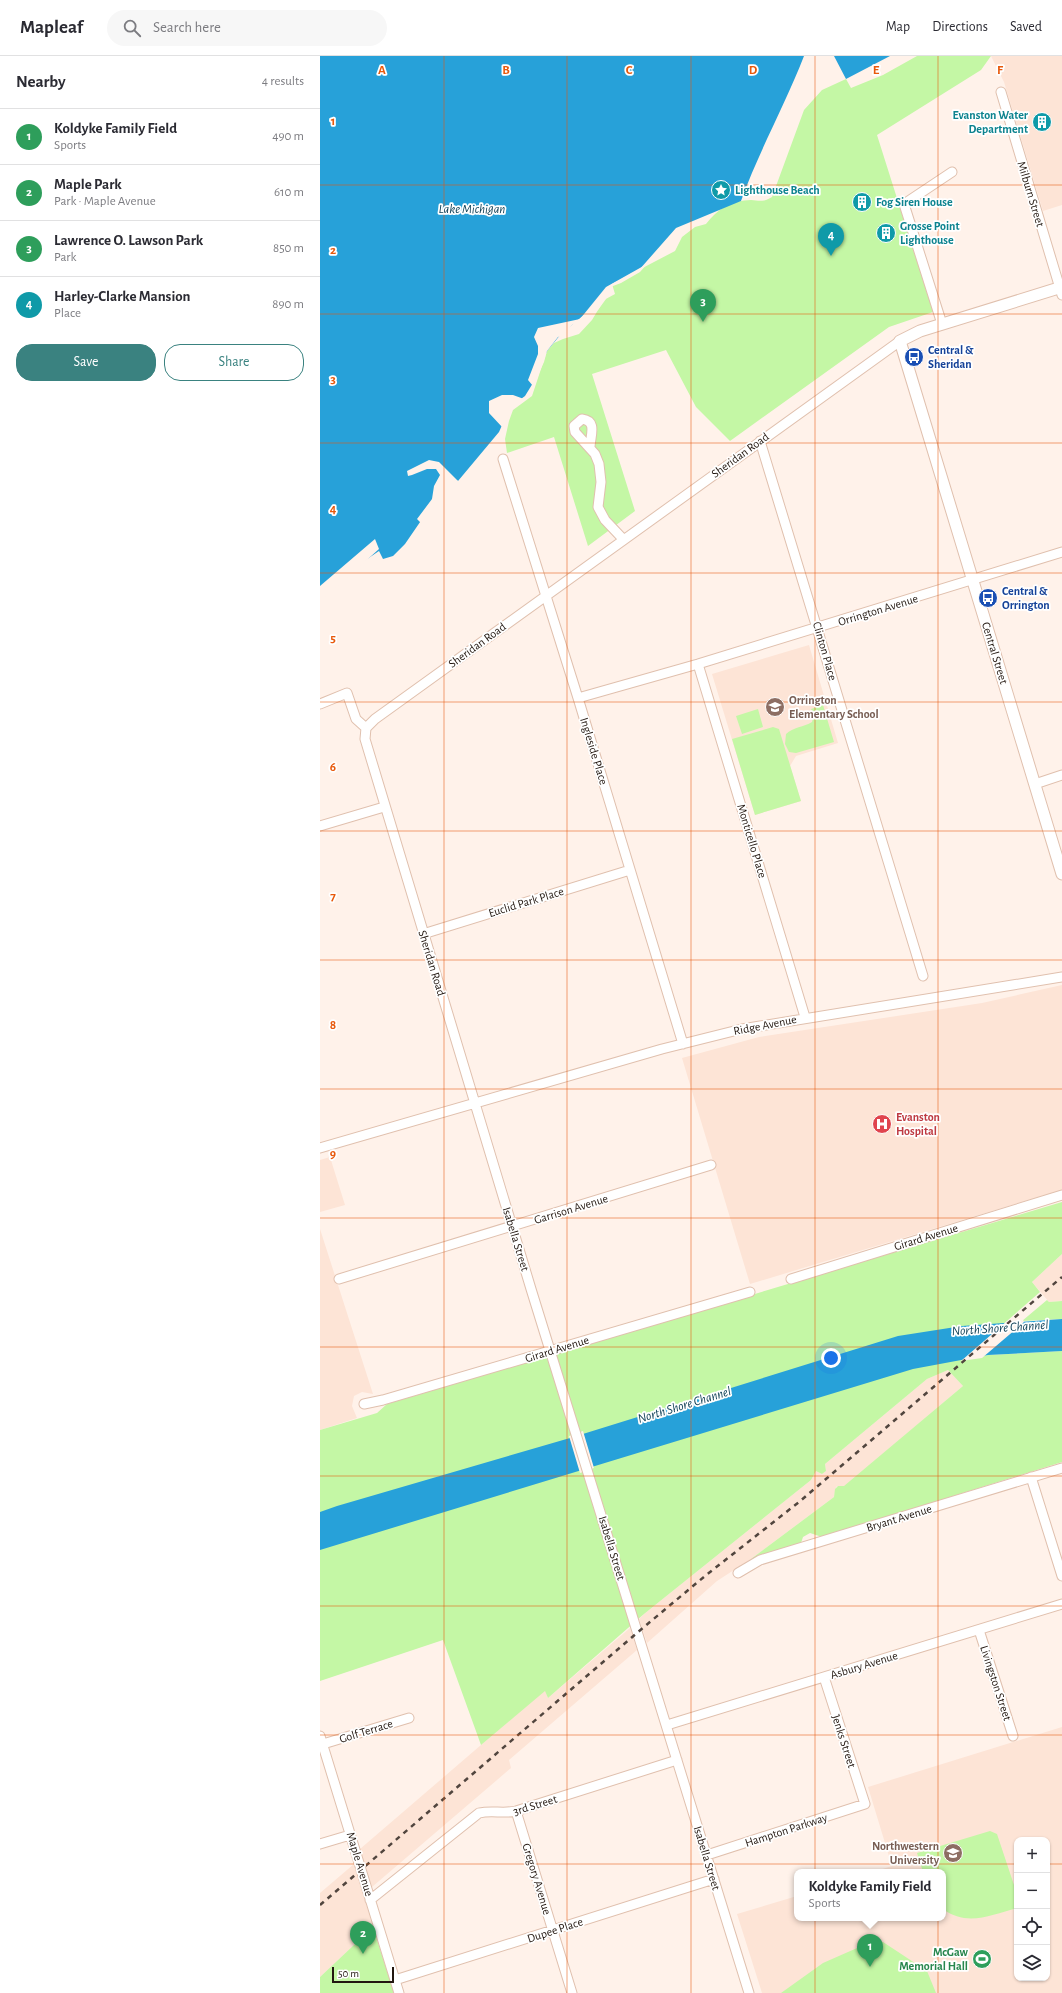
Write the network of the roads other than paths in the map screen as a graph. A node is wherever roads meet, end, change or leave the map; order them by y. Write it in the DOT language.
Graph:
graph roads {
  1 [pos="1001,92"];
  2 [pos="952,172"];
  3 [pos="1061,290"];
  4 [pos="942,324"];
  5 [pos="900,340"];
  6 [pos="760,441"];
  7 [pos="590,448"];
  8 [pos="502,459"];
  9 [pos="623,539"];
  10 [pos="1062,552"];
  11 [pos="973,581"];
  12 [pos="545,595"];
  13 [pos="818,628"];
  14 [pos="698,664"];
  15 [pos="578,698"];
  16 [pos="320,704"];
  17 [pos="366,728"];
  18 [pos="1062,775"];
  19 [pos="1034,784"];
  20 [pos="384,807"];
  21 [pos="320,826"];
  22 [pos="630,870"];
  23 [pos="1062,874"];
  24 [pos="423,934"];
  25 [pos="923,976"];
  26 [pos="1062,977"];
  27 [pos="805,1017"];
  28 [pos="683,1044"];
  29 [pos="475,1103"];
  30 [pos="320,1148"];
  31 [pos="711,1165"];
  32 [pos="1062,1195"];
  33 [pos="512,1227"];
  34 [pos="339,1279"];
  35 [pos="791,1279"];
  36 [pos="750,1292"];
  37 [pos="550,1351"];
  38 [pos="364,1404"];
  39 [pos="1062,1468"];
  40 [pos="1031,1477"];
  41 [pos="738,1573"];
  42 [pos="1062,1576"];
  43 [pos="1062,1604"];
  44 [pos="979,1630"];
  45 [pos="824,1677"];
  46 [pos="409,1718"];
  47 [pos="667,1725"];
  48 [pos="1013,1736"];
  49 [pos="321,1740"];
  50 [pos="677,1760"];
  51 [pos="865,1804"];
  52 [pos="516,1811"];
  53 [pos="350,1835"];
  54 [pos="320,1844"];
  55 [pos="707,1856"];
  56 [pos="714,1879"];
  57 [pos="370,1900"];
  58 [pos="553,1930"];
  59 [pos="395,1980"];
  60 [pos="399,1993"];
  61 [pos="572,1993"];
  62 [pos="748,1993"];
  1 -- 3 [label="street, Milburn Street"];
  2 -- 4 [label="street"];
  3 -- 4 [label="main road, Sheridan Road"];
  4 -- 5 [label="main road, Sheridan Road"];
  5 -- 6 [label="street, Sheridan Road"];
  5 -- 11 [label="main road, Central Street"];
  6 -- 9 [label="street, Sheridan Road"];
  6 -- 13 [label="street, Clinton Place"];
  7 -- 9 [label="street"];
  8 -- 12 [label="street, Ingleside Place"];
  9 -- 12 [label="street, Sheridan Road"];
  10 -- 11 [label="street, Orrington Avenue"];
  11 -- 13 [label="street, Orrington Avenue"];
  11 -- 19 [label="main road, Central Street"];
  12 -- 15 [label="street, Ingleside Place"];
  12 -- 17 [label="street, Sheridan Road"];
  13 -- 14 [label="street, Orrington Avenue"];
  13 -- 25 [label="street, Clinton Place"];
  14 -- 15 [label="street, Orrington Avenue"];
  14 -- 27 [label="street, Monticello Place"];
  15 -- 22 [label="street, Ingleside Place"];
  16 -- 17 [label="street"];
  17 -- 20 [label="street, Sheridan Road"];
  18 -- 19 [label="street"];
  19 -- 23 [label="main road, Central Street"];
  20 -- 21 [label="street"];
  20 -- 24 [label="street, Sheridan Road"];
  22 -- 24 [label="street, Euclid Park Place"];
  22 -- 28 [label="street, Ingleside Place"];
  24 -- 29 [label="street, Sheridan Road"];
  26 -- 27 [label="street, Ridge Avenue"];
  27 -- 28 [label="street, Ridge Avenue"];
  28 -- 29 [label="street, Ridge Avenue"];
  29 -- 30 [label="street"];
  29 -- 33 [label="street, Isabella Street"];
  31 -- 33 [label="street, Garrison Avenue"];
  32 -- 35 [label="street, Girard Avenue"];
  33 -- 34 [label="street, Garrison Avenue"];
  33 -- 37 [label="street, Isabella Street"];
  36 -- 37 [label="street, Girard Avenue"];
  37 -- 38 [label="street, Girard Avenue"];
  37 -- 47 [label="street, Isabella Street"];
  39 -- 40 [label="street, Bryant Avenue"];
  40 -- 41 [label="street, Bryant Avenue"];
  40 -- 42 [label="street"];
  43 -- 44 [label="street, Asbury Avenue"];
  44 -- 45 [label="street, Asbury Avenue"];
  44 -- 48 [label="street, Livingston Street"];
  45 -- 47 [label="street, Asbury Avenue"];
  45 -- 51 [label="street, Jenks Street"];
  46 -- 49 [label="street, Golf Terrace"];
  47 -- 50 [label="street, Isabella Street"];
  49 -- 53 [label="street, Maple Avenue"];
  50 -- 52 [label="street, 3rd Street"];
  50 -- 55 [label="street, Isabella Street"];
  51 -- 55 [label="street, Hampton Parkway"];
  52 -- 57 [label="street, 3rd Street"];
  52 -- 58 [label="street, Gregory Avenue"];
  53 -- 54 [label="street"];
  53 -- 57 [label="street, Maple Avenue"];
  55 -- 56 [label="street, Isabella Street"];
  56 -- 58 [label="street, Dupee Place"];
  56 -- 62 [label="street, Isabella Street"];
  57 -- 59 [label="street, Maple Avenue"];
  58 -- 59 [label="street, Dupee Place"];
  58 -- 61 [label="street, Gregory Avenue"];
  59 -- 60 [label="street, Maple Avenue"];
}
